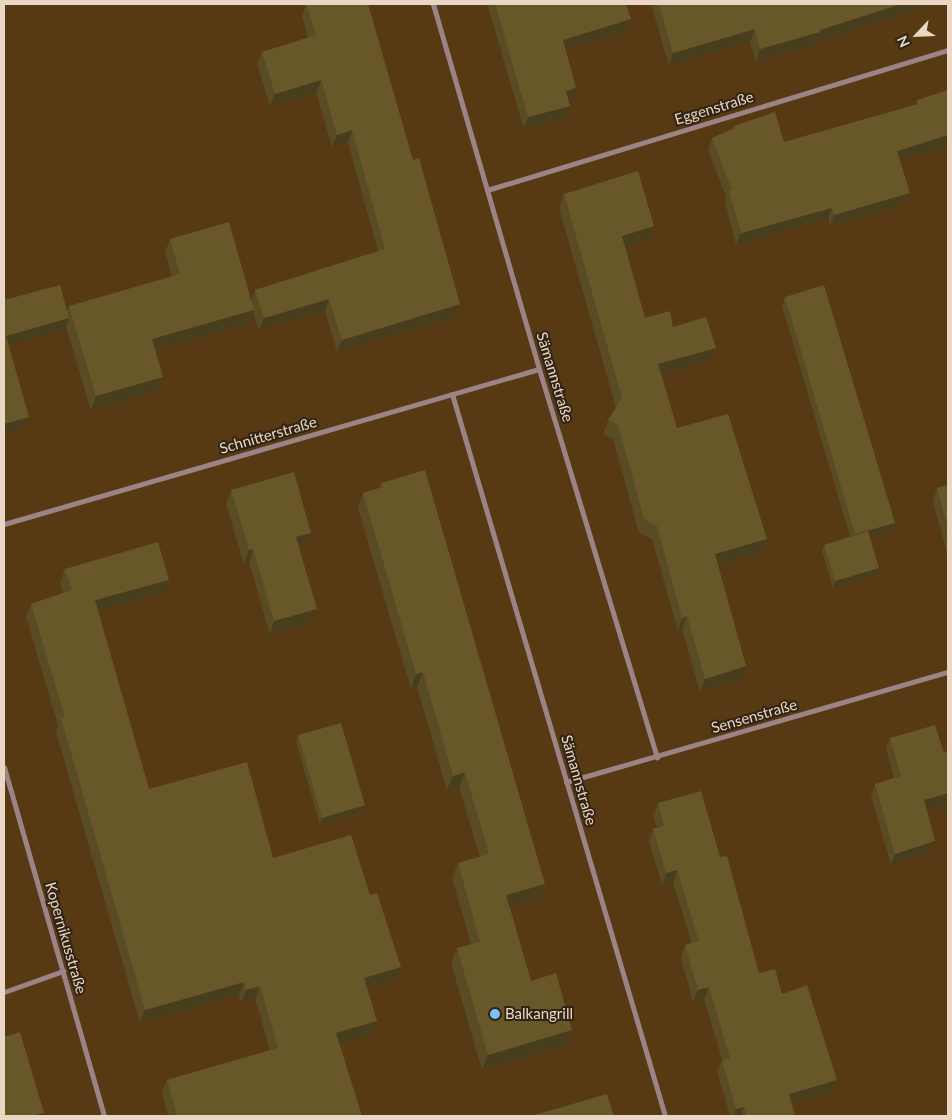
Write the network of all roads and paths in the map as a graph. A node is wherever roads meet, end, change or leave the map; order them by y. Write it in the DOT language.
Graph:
graph roads {
  1 [pos="433,4"];
  2 [pos="948,50"];
  3 [pos="487,190"];
  4 [pos="539,369"];
  5 [pos="452,394"];
  6 [pos="4,524"];
  7 [pos="948,672"];
  8 [pos="657,757"];
  9 [pos="4,767"];
  10 [pos="566,782"];
  11 [pos="63,971"];
  12 [pos="4,992"];
  13 [pos="104,1116"];
  14 [pos="665,1116"];
  1 -- 3 [label="street, Sämannstraße"];
  2 -- 3 [label="street, Eggenstraße"];
  3 -- 4 [label="street, Sämannstraße"];
  4 -- 5 [label="street, Schnitterstraße"];
  4 -- 8 [label="street, Sämannstraße"];
  5 -- 6 [label="street, Schnitterstraße"];
  5 -- 10 [label="street, Sämannstraße"];
  7 -- 8 [label="street, Sensenstraße"];
  8 -- 10 [label="street, Sensenstraße"];
  9 -- 11 [label="street, Kopernikusstraße"];
  10 -- 14 [label="street, Sämannstraße"];
  11 -- 12 [label="street"];
  11 -- 13 [label="street, Kopernikusstraße"];
}
